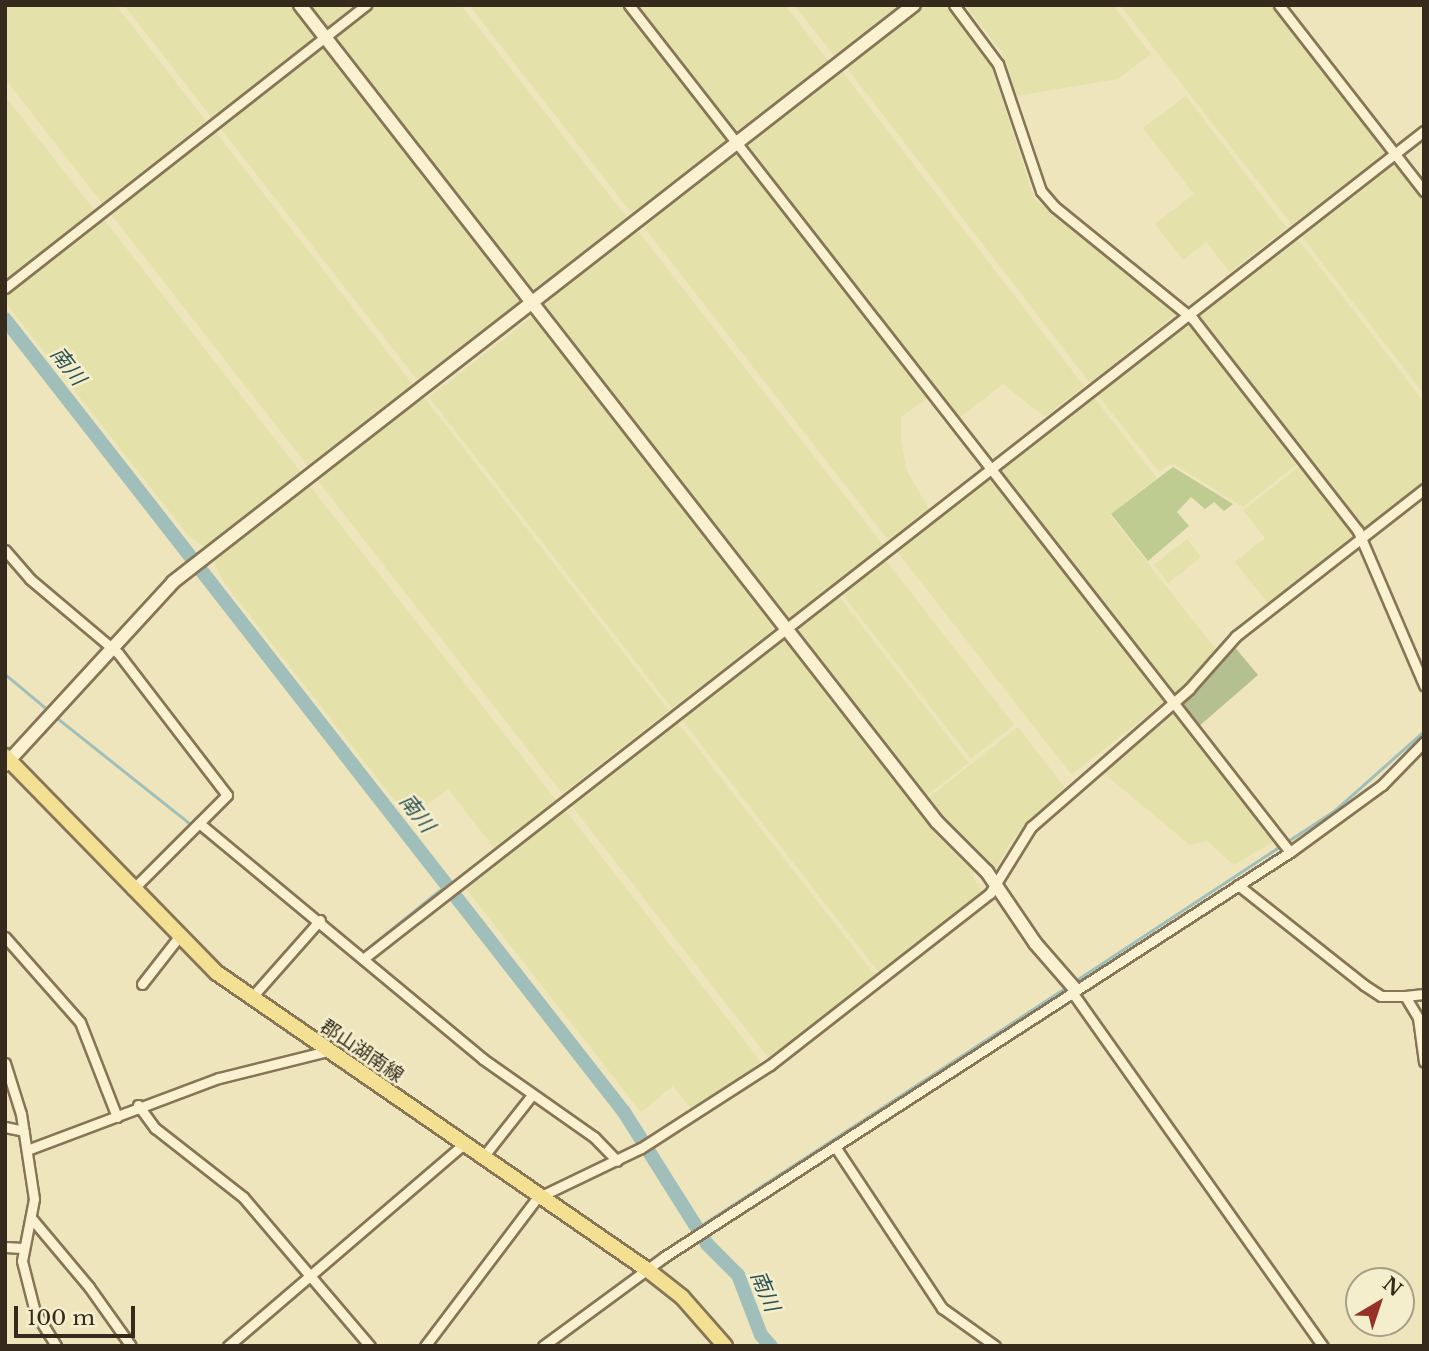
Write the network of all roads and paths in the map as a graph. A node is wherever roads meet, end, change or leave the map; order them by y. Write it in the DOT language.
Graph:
graph roads {
  1 [pos="300,5"];
  2 [pos="366,5"];
  3 [pos="629,5"];
  4 [pos="914,5"];
  5 [pos="954,5"];
  6 [pos="1279,5"];
  7 [pos="325,37"];
  8 [pos="1424,131"];
  9 [pos="737,143"];
  10 [pos="1395,154"];
  11 [pos="1424,191"];
  12 [pos="5,288"];
  13 [pos="532,304"];
  14 [pos="1188,314"];
  15 [pos="991,467"];
  16 [pos="1424,489"];
  17 [pos="1363,538"];
  18 [pos="5,550"];
  19 [pos="786,628"];
  20 [pos="113,649"];
  21 [pos="1424,685"];
  22 [pos="1175,702"];
  23 [pos="1424,742"];
  24 [pos="7,761"];
  25 [pos="199,823"];
  26 [pos="1287,847"];
  27 [pos="995,885"];
  28 [pos="1238,885"];
  29 [pos="132,890"];
  30 [pos="320,920"];
  31 [pos="5,937"];
  32 [pos="178,938"];
  33 [pos="363,959"];
  34 [pos="142,984"];
  35 [pos="1074,991"];
  36 [pos="1424,994"];
  37 [pos="1405,996"];
  38 [pos="251,998"];
  39 [pos="327,1051"];
  40 [pos="1424,1062"];
  41 [pos="5,1063"];
  42 [pos="532,1095"];
  43 [pos="138,1105"];
  44 [pos="117,1117"];
  45 [pos="5,1127"];
  46 [pos="24,1132"];
  47 [pos="464,1144"];
  48 [pos="836,1148"];
  49 [pos="27,1150"];
  50 [pos="483,1157"];
  51 [pos="617,1161"];
  52 [pos="541,1196"];
  53 [pos="32,1219"];
  54 [pos="5,1247"];
  55 [pos="22,1248"];
  56 [pos="649,1271"];
  57 [pos="311,1278"];
  58 [pos="56,1346"];
  59 [pos="131,1346"];
  60 [pos="228,1346"];
  61 [pos="370,1346"];
  62 [pos="425,1346"];
  63 [pos="543,1346"];
  64 [pos="725,1346"];
  65 [pos="995,1346"];
  66 [pos="1323,1346"];
  1 -- 7 [label="street"];
  2 -- 7 [label="street"];
  3 -- 9 [label="street"];
  4 -- 9 [label="street"];
  5 -- 14 [label="street"];
  6 -- 10 [label="street"];
  7 -- 12 [label="street"];
  7 -- 13 [label="street"];
  8 -- 10 [label="street"];
  9 -- 13 [label="street"];
  9 -- 15 [label="street"];
  10 -- 11 [label="street"];
  10 -- 14 [label="street"];
  13 -- 19 [label="street"];
  13 -- 20 [label="street"];
  14 -- 15 [label="street"];
  14 -- 17 [label="street"];
  15 -- 19 [label="street"];
  15 -- 22 [label="street"];
  16 -- 17 [label="street"];
  17 -- 21 [label="street"];
  17 -- 22 [label="street"];
  18 -- 20 [label="street"];
  19 -- 27 [label="street"];
  19 -- 33 [label="street"];
  20 -- 24 [label="street"];
  20 -- 25 [label="street"];
  22 -- 26 [label="street"];
  22 -- 27 [label="street"];
  23 -- 26 [label="street"];
  24 -- 29 [label="main road, 郡山湖南線"];
  25 -- 29 [label="street"];
  25 -- 30 [label="street"];
  26 -- 28 [label="street"];
  27 -- 35 [label="street"];
  27 -- 51 [label="street"];
  28 -- 35 [label="street"];
  28 -- 37 [label="street"];
  29 -- 32 [label="main road, 郡山湖南線"];
  30 -- 33 [label="street"];
  30 -- 38 [label="street"];
  31 -- 44 [label="street"];
  32 -- 34 [label="street"];
  32 -- 38 [label="main road, 郡山湖南線"];
  33 -- 42 [label="street"];
  35 -- 48 [label="street"];
  35 -- 66 [label="street"];
  36 -- 37 [label="street"];
  37 -- 40 [label="street"];
  38 -- 39 [label="main road, 郡山湖南線"];
  39 -- 43 [label="street"];
  39 -- 47 [label="main road, 郡山湖南線"];
  41 -- 46 [label="street"];
  42 -- 50 [label="street"];
  42 -- 51 [label="street"];
  43 -- 44 [label="street"];
  43 -- 57 [label="street"];
  44 -- 49 [label="street"];
  45 -- 46 [label="street"];
  46 -- 49 [label="street"];
  47 -- 50 [label="main road, 郡山湖南線"];
  47 -- 57 [label="street"];
  48 -- 56 [label="street"];
  48 -- 65 [label="street"];
  49 -- 53 [label="street"];
  50 -- 52 [label="main road, 郡山湖南線"];
  51 -- 52 [label="street"];
  52 -- 56 [label="main road, 郡山湖南線"];
  52 -- 62 [label="street"];
  53 -- 55 [label="street"];
  53 -- 59 [label="street"];
  54 -- 55 [label="street"];
  55 -- 58 [label="street"];
  56 -- 63 [label="street"];
  56 -- 64 [label="main road, 郡山湖南線"];
  57 -- 60 [label="street"];
  57 -- 61 [label="street"];
}
